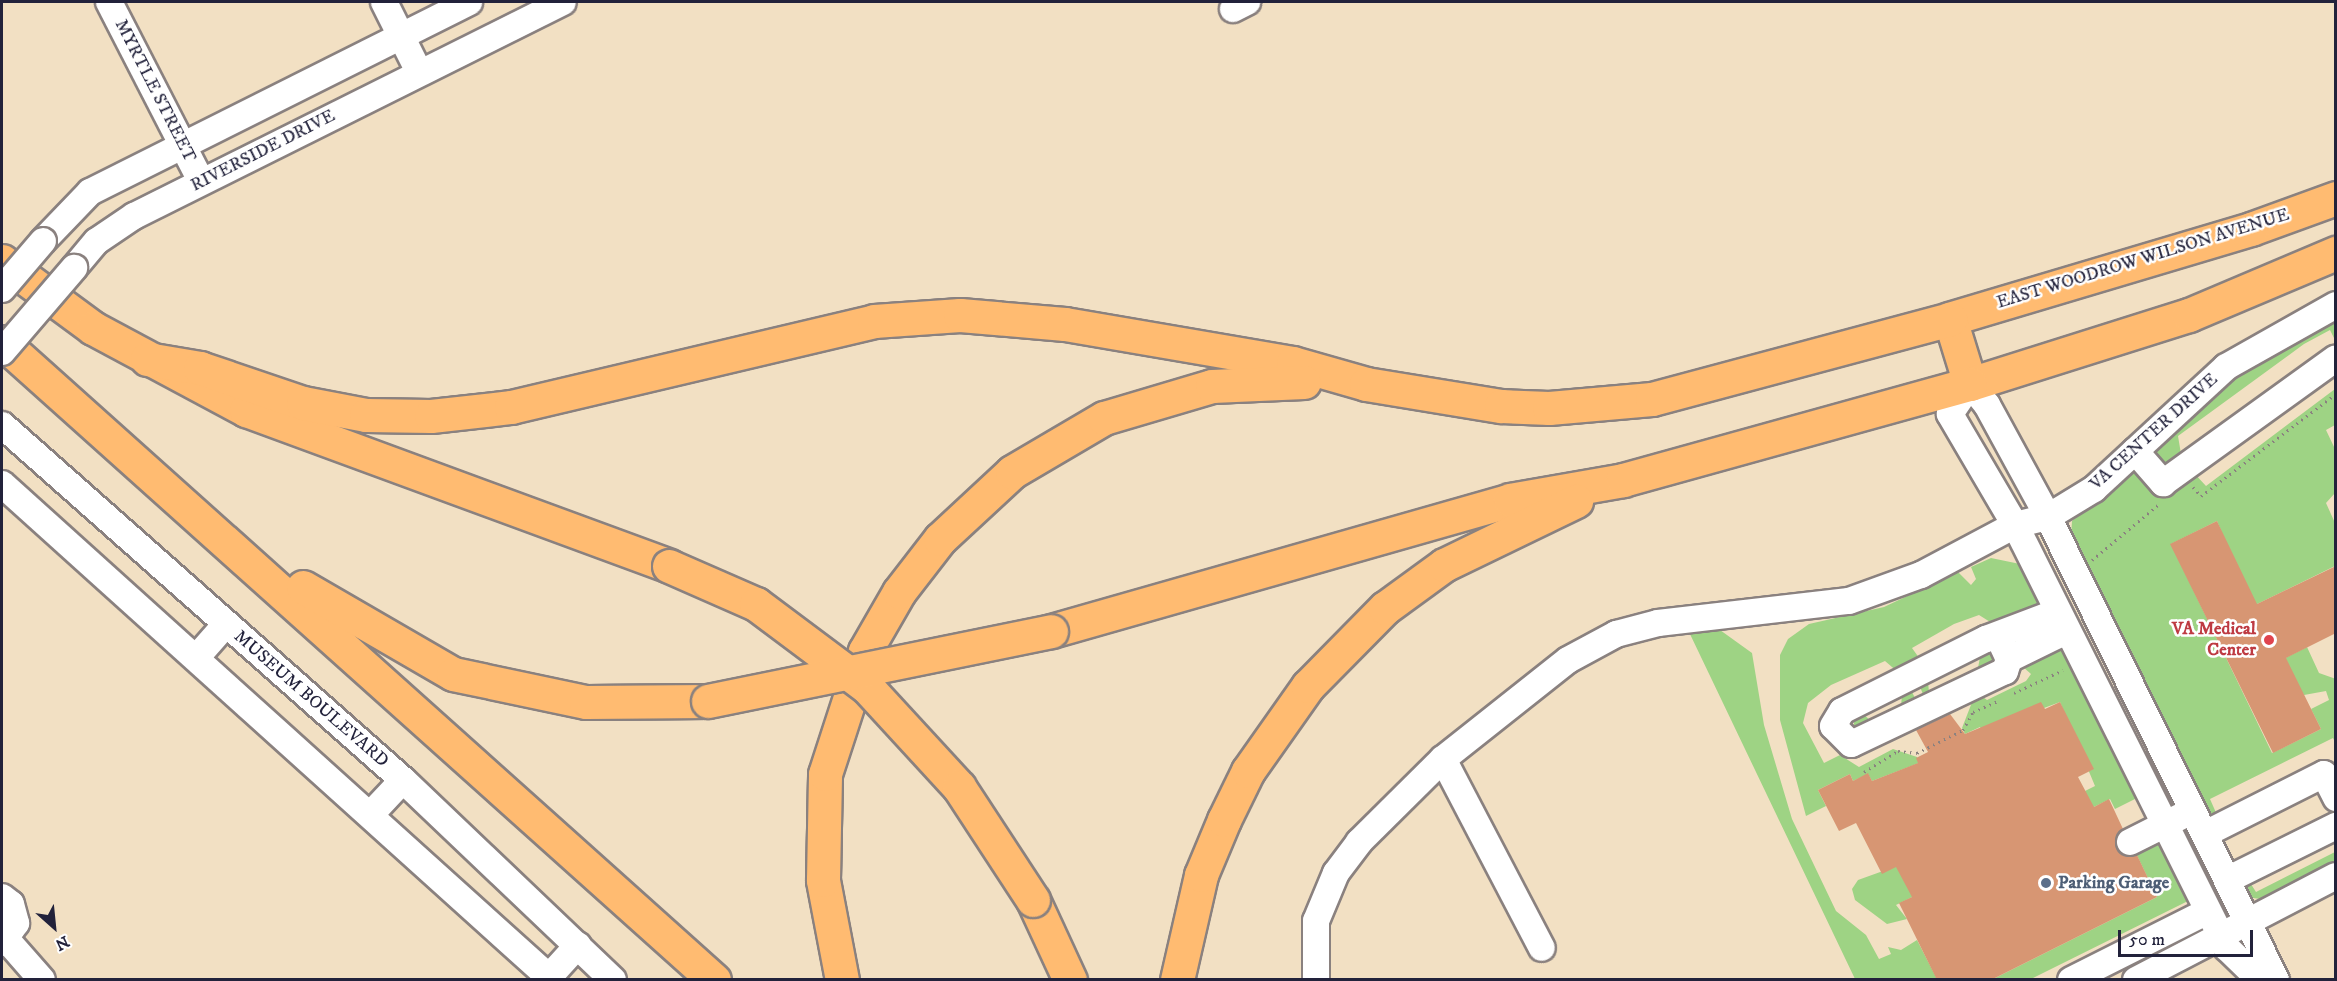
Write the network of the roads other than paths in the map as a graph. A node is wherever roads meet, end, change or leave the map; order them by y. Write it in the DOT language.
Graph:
graph roads {
  1 [pos="109,2"];
  2 [pos="384,2"];
  3 [pos="469,2"];
  4 [pos="563,2"];
  5 [pos="400,35"];
  6 [pos="418,72"];
  7 [pos="182,145"];
  8 [pos="201,181"];
  9 [pos="2336,198"];
  10 [pos="2336,253"];
  11 [pos="2,261"];
  12 [pos="2,289"];
  13 [pos="2336,305"];
  14 [pos="1950,319"];
  15 [pos="2,342"];
  16 [pos="2,352"];
  17 [pos="2336,358"];
  18 [pos="147,359"];
  19 [pos="1366,384"];
  20 [pos="1970,384"];
  21 [pos="2,424"];
  22 [pos="2135,451"];
  23 [pos="1623,480"];
  24 [pos="2,484"];
  25 [pos="2048,517"];
  26 [pos="2015,525"];
  27 [pos="225,539"];
  28 [pos="2094,609"];
  29 [pos="226,624"];
  30 [pos="2063,624"];
  31 [pos="2004,649"];
  32 [pos="196,658"];
  33 [pos="1443,759"];
  34 [pos="403,780"];
  35 [pos="2336,798"];
  36 [pos="2193,810"];
  37 [pos="372,813"];
  38 [pos="2165,824"];
  39 [pos="2336,826"];
  40 [pos="2205,834"];
  41 [pos="2130,842"];
  42 [pos="2336,876"];
  43 [pos="2228,880"];
  44 [pos="2,897"];
  45 [pos="2247,920"];
  46 [pos="2214,922"];
  47 [pos="4,941"];
  48 [pos="578,945"];
  49 [pos="1542,948"];
  50 [pos="550,978"];
  51 [pos="2257,978"];
  52 [pos="42,980"];
  53 [pos="614,980"];
  54 [pos="714,980"];
  55 [pos="842,980"];
  56 [pos="1070,980"];
  57 [pos="1177,980"];
  58 [pos="1316,980"];
  59 [pos="2071,980"];
  60 [pos="2136,980"];
  1 -- 7 [label="street, MYRTLE STREET"];
  2 -- 5 [label="street"];
  3 -- 5 [label="street"];
  4 -- 6 [label="street, RIVERSIDE DRIVE"];
  5 -- 6 [label="street"];
  5 -- 7 [label="street"];
  6 -- 8 [label="street, RIVERSIDE DRIVE"];
  7 -- 8 [label="street, MYRTLE STREET"];
  7 -- 12 [label="street, bridge"];
  8 -- 16 [label="street, RIVERSIDE DRIVE, bridge"];
  9 -- 14 [label="main road, EAST WOODROW WILSON AVENUE"];
  10 -- 20 [label="main road"];
  11 -- 18 [label="main road"];
  13 -- 22 [label="street, VA CENTER DRIVE"];
  14 -- 19 [label="main road, EAST WOODROW WILSON AVENUE"];
  14 -- 20 [label="main road"];
  15 -- 27 [label="main road"];
  17 -- 22 [label="street"];
  18 -- 19 [label="main road"];
  18 -- 56 [label="main road, bridge"];
  19 -- 55 [label="main road"];
  20 -- 23 [label="main road"];
  20 -- 25 [label="street"];
  20 -- 26 [label="street"];
  21 -- 29 [label="street, MUSEUM BOULEVARD"];
  22 -- 25 [label="street, VA CENTER DRIVE"];
  23 -- 27 [label="main road, bridge"];
  23 -- 57 [label="main road"];
  24 -- 32 [label="street"];
  25 -- 26 [label="street, VA CENTER DRIVE"];
  25 -- 28 [label="street"];
  26 -- 30 [label="street"];
  26 -- 33 [label="street, VA CENTER DRIVE"];
  27 -- 54 [label="main road"];
  28 -- 30 [label="street"];
  28 -- 36 [label="street"];
  29 -- 32 [label="street"];
  29 -- 34 [label="street, MUSEUM BOULEVARD"];
  30 -- 31 [label="street"];
  30 -- 38 [label="street"];
  31 -- 31 [label="street"];
  32 -- 37 [label="street"];
  33 -- 49 [label="street"];
  33 -- 58 [label="street, VA CENTER DRIVE"];
  34 -- 37 [label="street"];
  34 -- 48 [label="street, MUSEUM BOULEVARD"];
  35 -- 40 [label="street"];
  36 -- 38 [label="street"];
  36 -- 40 [label="street"];
  37 -- 50 [label="street"];
  38 -- 41 [label="street"];
  38 -- 46 [label="street"];
  39 -- 43 [label="street"];
  40 -- 43 [label="street"];
  42 -- 45 [label="street"];
  43 -- 45 [label="street"];
  44 -- 47 [label="street"];
  45 -- 46 [label="street"];
  45 -- 51 [label="street"];
  46 -- 51 [label="street"];
  46 -- 59 [label="street"];
  46 -- 60 [label="street"];
  47 -- 52 [label="street"];
  48 -- 50 [label="street"];
  48 -- 53 [label="street, MUSEUM BOULEVARD"];
}
